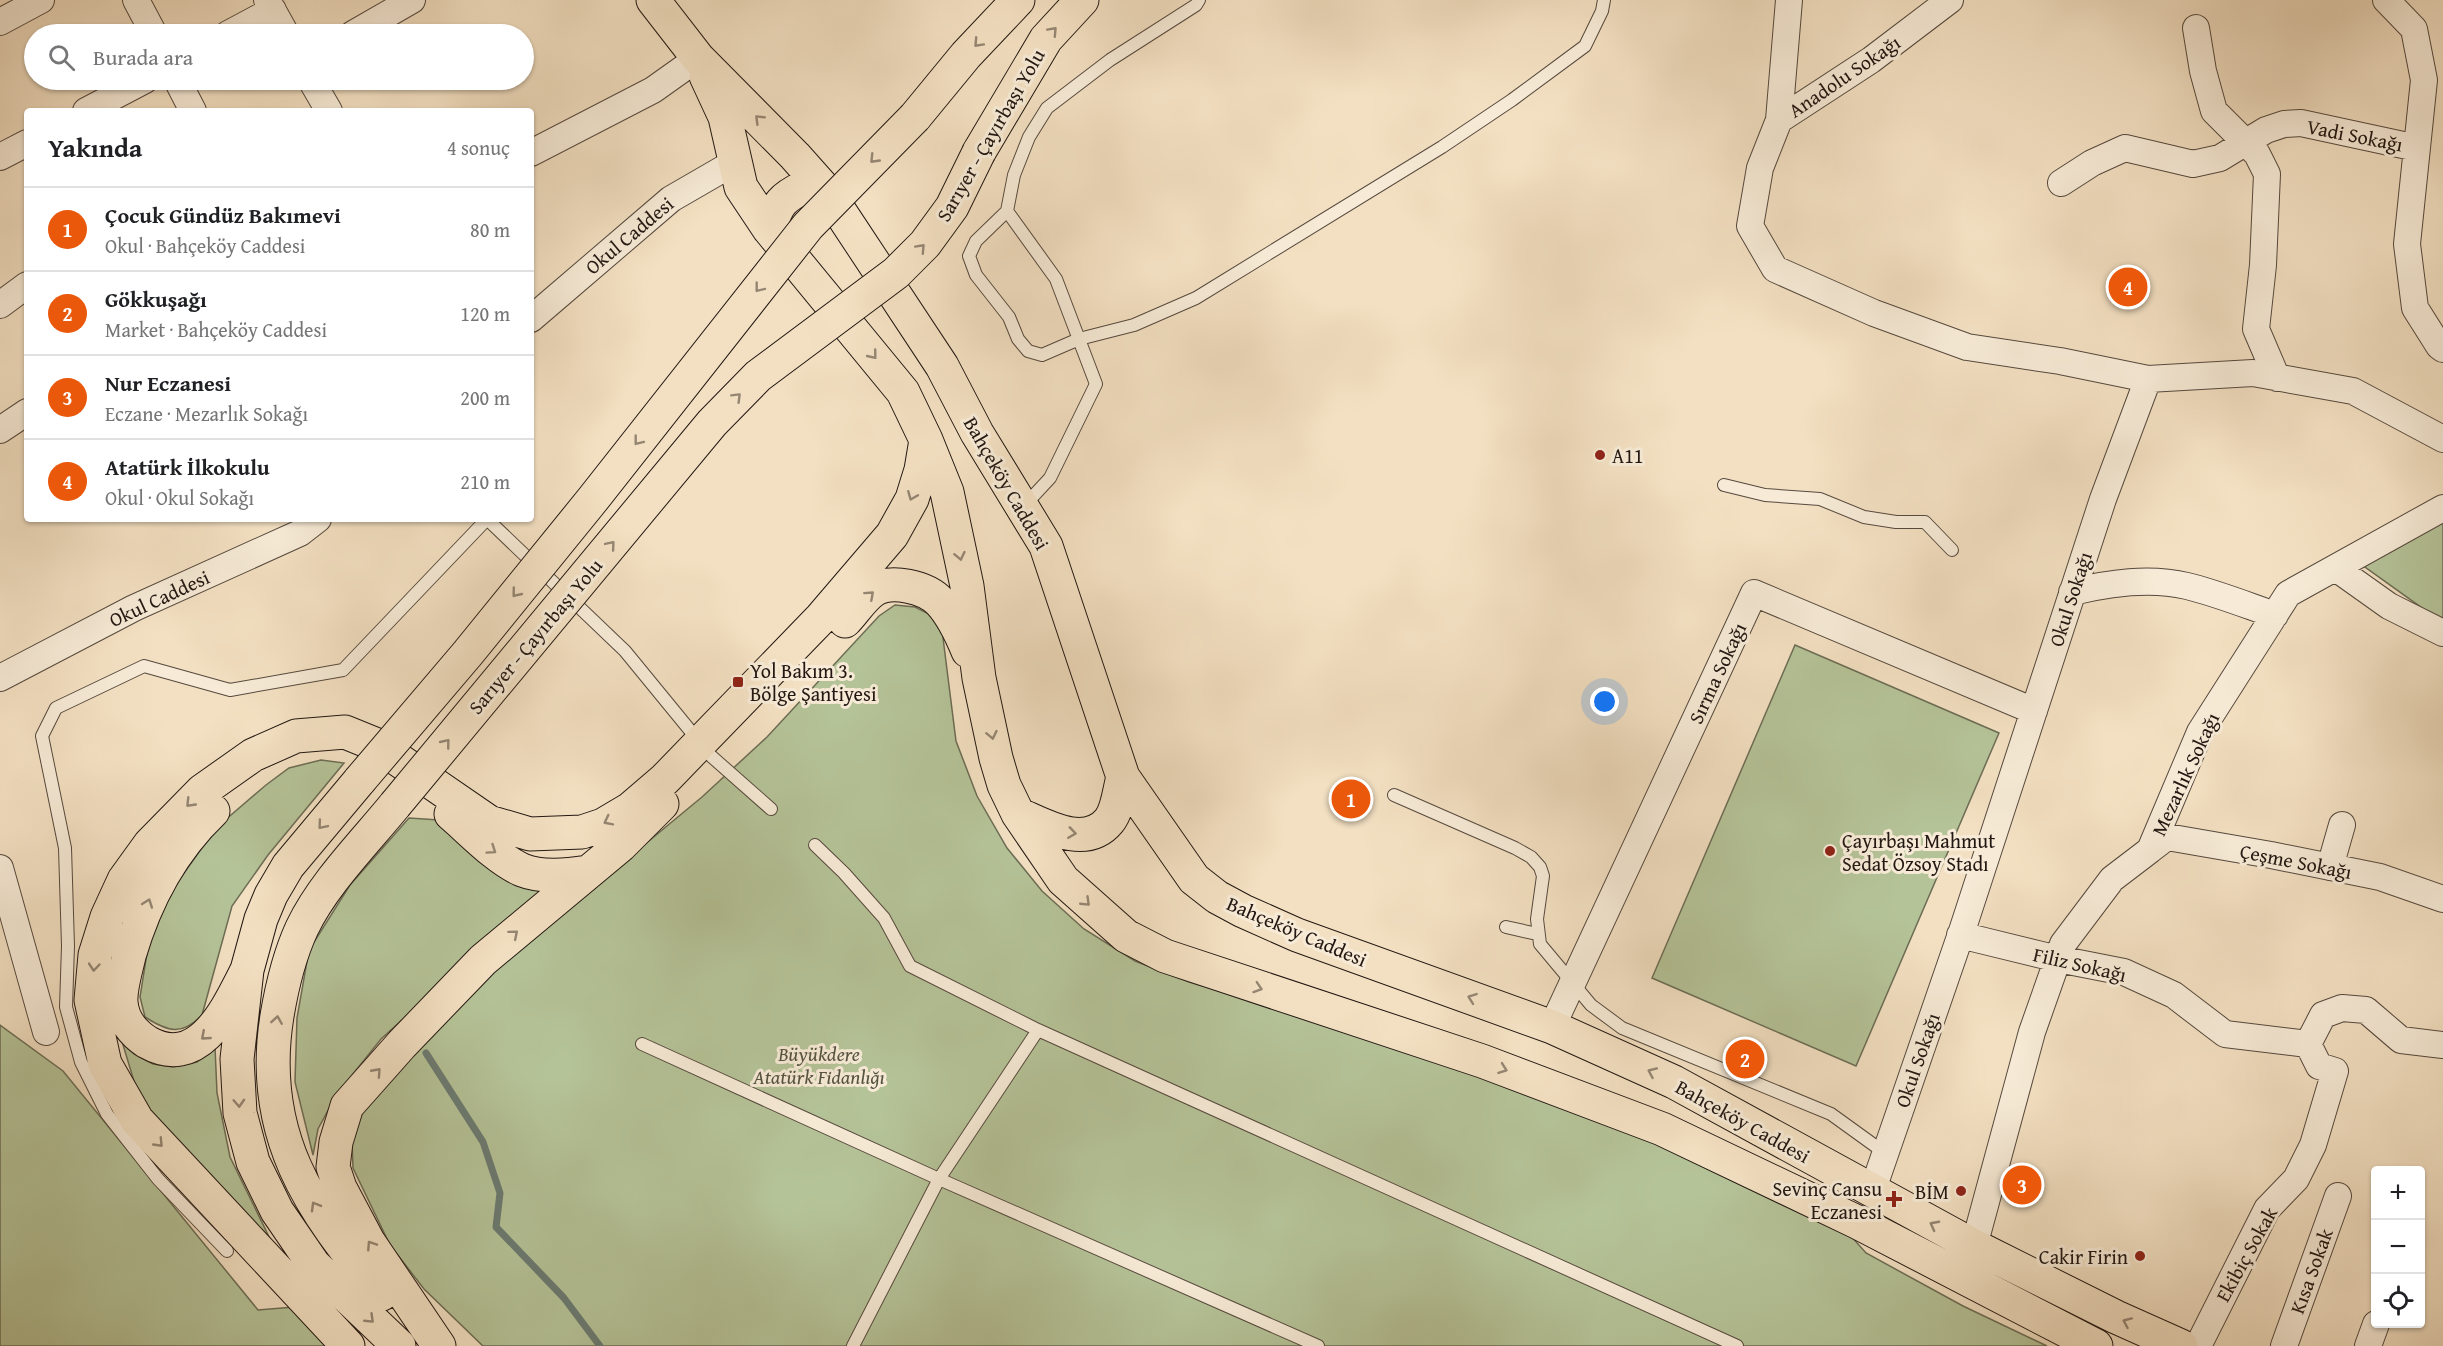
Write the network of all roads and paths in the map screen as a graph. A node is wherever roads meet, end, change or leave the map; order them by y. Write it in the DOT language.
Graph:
graph roads {
  1 [pos="41,0"];
  2 [pos="136,0"];
  3 [pos="412,0"];
  4 [pos="652,0"];
  5 [pos="1018,0"];
  6 [pos="1082,0"];
  7 [pos="1199,0"];
  8 [pos="1604,0"];
  9 [pos="1789,0"];
  10 [pos="1950,0"];
  11 [pos="2386,0"];
  12 [pos="270,5"];
  13 [pos="0,22"];
  14 [pos="149,24"];
  15 [pos="242,24"];
  16 [pos="280,24"];
  17 [pos="370,24"];
  18 [pos="2196,28"];
  19 [pos="698,58"];
  20 [pos="126,90"];
  21 [pos="182,90"];
  22 [pos="317,90"];
  23 [pos="92,108"];
  24 [pos="192,108"];
  25 [pos="327,108"];
  26 [pos="1779,120"];
  27 [pos="2245,142"];
  28 [pos="24,144"];
  29 [pos="2417,147"];
  30 [pos="534,151"];
  31 [pos="795,156"];
  32 [pos="0,157"];
  33 [pos="735,162"];
  34 [pos="2061,183"];
  35 [pos="827,192"];
  36 [pos="1007,211"];
  37 [pos="769,229"];
  38 [pos="24,287"];
  39 [pos="0,305"];
  40 [pos="534,316"];
  41 [pos="1079,339"];
  42 [pos="2443,349"];
  43 [pos="2277,378"];
  44 [pos="2148,379"];
  45 [pos="24,414"];
  46 [pos="0,430"];
  47 [pos="2443,439"];
  48 [pos="926,440"];
  49 [pos="1724,485"];
  50 [pos="1022,508"];
  51 [pos="2443,508"];
  52 [pos="314,522"];
  53 [pos="484,522"];
  54 [pos="490,522"];
  55 [pos="1952,550"];
  56 [pos="2337,568"];
  57 [pos="2073,592"];
  58 [pos="2275,615"];
  59 [pos="2443,633"];
  60 [pos="0,678"];
  61 [pos="980,678"];
  62 [pos="2034,711"];
  63 [pos="705,750"];
  64 [pos="1122,777"];
  65 [pos="1394,795"];
  66 [pos="771,809"];
  67 [pos="1018,814"];
  68 [pos="2342,825"];
  69 [pos="815,845"];
  70 [pos="2150,850"];
  71 [pos="2330,867"];
  72 [pos="0,868"];
  73 [pos="588,872"];
  74 [pos="2443,899"];
  75 [pos="1506,927"];
  76 [pos="1537,934"];
  77 [pos="1960,934"];
  78 [pos="2058,960"];
  79 [pos="247,970"];
  80 [pos="1572,983"];
  81 [pos="1552,1027"];
  82 [pos="1038,1030"];
  83 [pos="46,1032"];
  84 [pos="642,1044"];
  85 [pos="2308,1044"];
  86 [pos="2443,1045"];
  87 [pos="1885,1153"];
  88 [pos="939,1179"];
  89 [pos="1872,1191"];
  90 [pos="2338,1196"];
  91 [pos="1974,1246"];
  92 [pos="227,1251"];
  93 [pos="2374,1328"];
  94 [pos="348,1346"];
  95 [pos="399,1346"];
  96 [pos="434,1346"];
  97 [pos="439,1346"];
  98 [pos="853,1346"];
  99 [pos="1318,1346"];
  100 [pos="1737,1346"];
  101 [pos="2096,1346"];
  102 [pos="2181,1346"];
  103 [pos="2198,1346"];
  104 [pos="2284,1346"];
  105 [pos="2368,1346"];
  1 -- 13 [label="street"];
  2 -- 14 [label="street"];
  3 -- 17 [label="street"];
  4 -- 19 [label="main road, Bahçeköy Caddesi"];
  5 -- 79 [label="main road, Sarıyer - Çayırbaşı Yolu, one-way, bridge"];
  96 -- 6 [label="main road, Sarıyer - Çayırbaşı Yolu, one-way, bridge"];
  7 -- 36 [label="lane"];
  8 -- 41 [label="lane"];
  9 -- 26 [label="street"];
  10 -- 26 [label="street, Anadolu Sokağı"];
  11 -- 29 [label="street"];
  12 -- 15 [label="street"];
  12 -- 16 [label="street"];
  18 -- 27 [label="street"];
  19 -- 30 [label="street"];
  31 -- 19 [label="main road, Bahçeköy Caddesi, one-way"];
  19 -- 33 [label="main road, Bahçeköy Caddesi"];
  20 -- 23 [label="street"];
  21 -- 24 [label="street"];
  22 -- 25 [label="street"];
  26 -- 44 [label="street, Anadolu Sokağı"];
  27 -- 29 [label="street, Vadi Sokağı"];
  27 -- 34 [label="street, Vadi Sokağı"];
  27 -- 43 [label="street"];
  28 -- 32 [label="street"];
  29 -- 42 [label="street"];
  31 -- 33 [label="main road"];
  31 -- 35 [label="main road, Bahçeköy Caddesi"];
  33 -- 37 [label="main road, Bahçeköy Caddesi"];
  33 -- 40 [label="street, Okul Caddesi"];
  35 -- 37 [label="main road"];
  35 -- 50 [label="main road, Bahçeköy Caddesi"];
  36 -- 41 [label="lane"];
  36 -- 41 [label="lane"];
  37 -- 48 [label="main road, Bahçeköy Caddesi, one-way"];
  38 -- 39 [label="street"];
  41 -- 50 [label="lane"];
  43 -- 44 [label="street"];
  43 -- 47 [label="street"];
  44 -- 57 [label="street, Okul Sokağı"];
  45 -- 46 [label="street"];
  48 -- 61 [label="main road, Bahçeköy Caddesi, one-way"];
  48 -- 63 [label="main road, one-way"];
  49 -- 55 [label="lane"];
  50 -- 64 [label="main road, Bahçeköy Caddesi"];
  51 -- 56 [label="street, Mezarlık Sokağı"];
  52 -- 60 [label="street, Okul Caddesi"];
  53 -- 92 [label="lane"];
  54 -- 63 [label="lane"];
  56 -- 58 [label="street, Mezarlık Sokağı"];
  56 -- 59 [label="street"];
  57 -- 58 [label="street"];
  57 -- 62 [label="street, Okul Sokağı"];
  58 -- 70 [label="street, Mezarlık Sokağı"];
  63 -- 61 [label="main road, one-way"];
  61 -- 67 [label="main road, Bahçeköy Caddesi, one-way"];
  62 -- 77 [label="street, Okul Sokağı"];
  62 -- 80 [label="street, Sırma Sokağı"];
  63 -- 66 [label="lane"];
  63 -- 73 [label="main road"];
  63 -- 94 [label="main road, one-way"];
  67 -- 64 [label="main road, one-way"];
  81 -- 64 [label="main road, Bahçeköy Caddesi, one-way"];
  65 -- 76 [label="lane"];
  67 -- 101 [label="main road, Bahçeköy Caddesi, one-way"];
  68 -- 71 [label="street"];
  69 -- 82 [label="lane"];
  70 -- 71 [label="street, Çeşme Sokağı"];
  70 -- 78 [label="street, Mezarlık Sokağı"];
  71 -- 74 [label="street, Çeşme Sokağı"];
  72 -- 83 [label="street"];
  79 -- 73 [label="main road, one-way"];
  97 -- 73 [label="main road, one-way"];
  75 -- 76 [label="lane"];
  76 -- 80 [label="lane"];
  77 -- 78 [label="street, Filiz Sokağı"];
  77 -- 87 [label="street, Okul Sokağı"];
  78 -- 85 [label="street, Filiz Sokağı"];
  78 -- 91 [label="street, Mezarlık Sokağı"];
  79 -- 95 [label="main road, Sarıyer - Çayırbaşı Yolu, one-way"];
  80 -- 81 [label="street, Sırma Sokağı"];
  80 -- 87 [label="lane"];
  89 -- 81 [label="main road, Bahçeköy Caddesi, one-way"];
  82 -- 88 [label="lane"];
  82 -- 100 [label="lane"];
  84 -- 88 [label="lane"];
  85 -- 86 [label="street"];
  85 -- 103 [label="street, Ekibiç Sokak"];
  87 -- 89 [label="street, Okul Sokağı"];
  88 -- 98 [label="lane"];
  88 -- 99 [label="lane"];
  91 -- 89 [label="main road, Bahçeköy Caddesi, one-way"];
  90 -- 104 [label="street, Kısa Sokak"];
  102 -- 91 [label="main road, Bahçeköy Caddesi, one-way"];
  93 -- 105 [label="street"];
}
